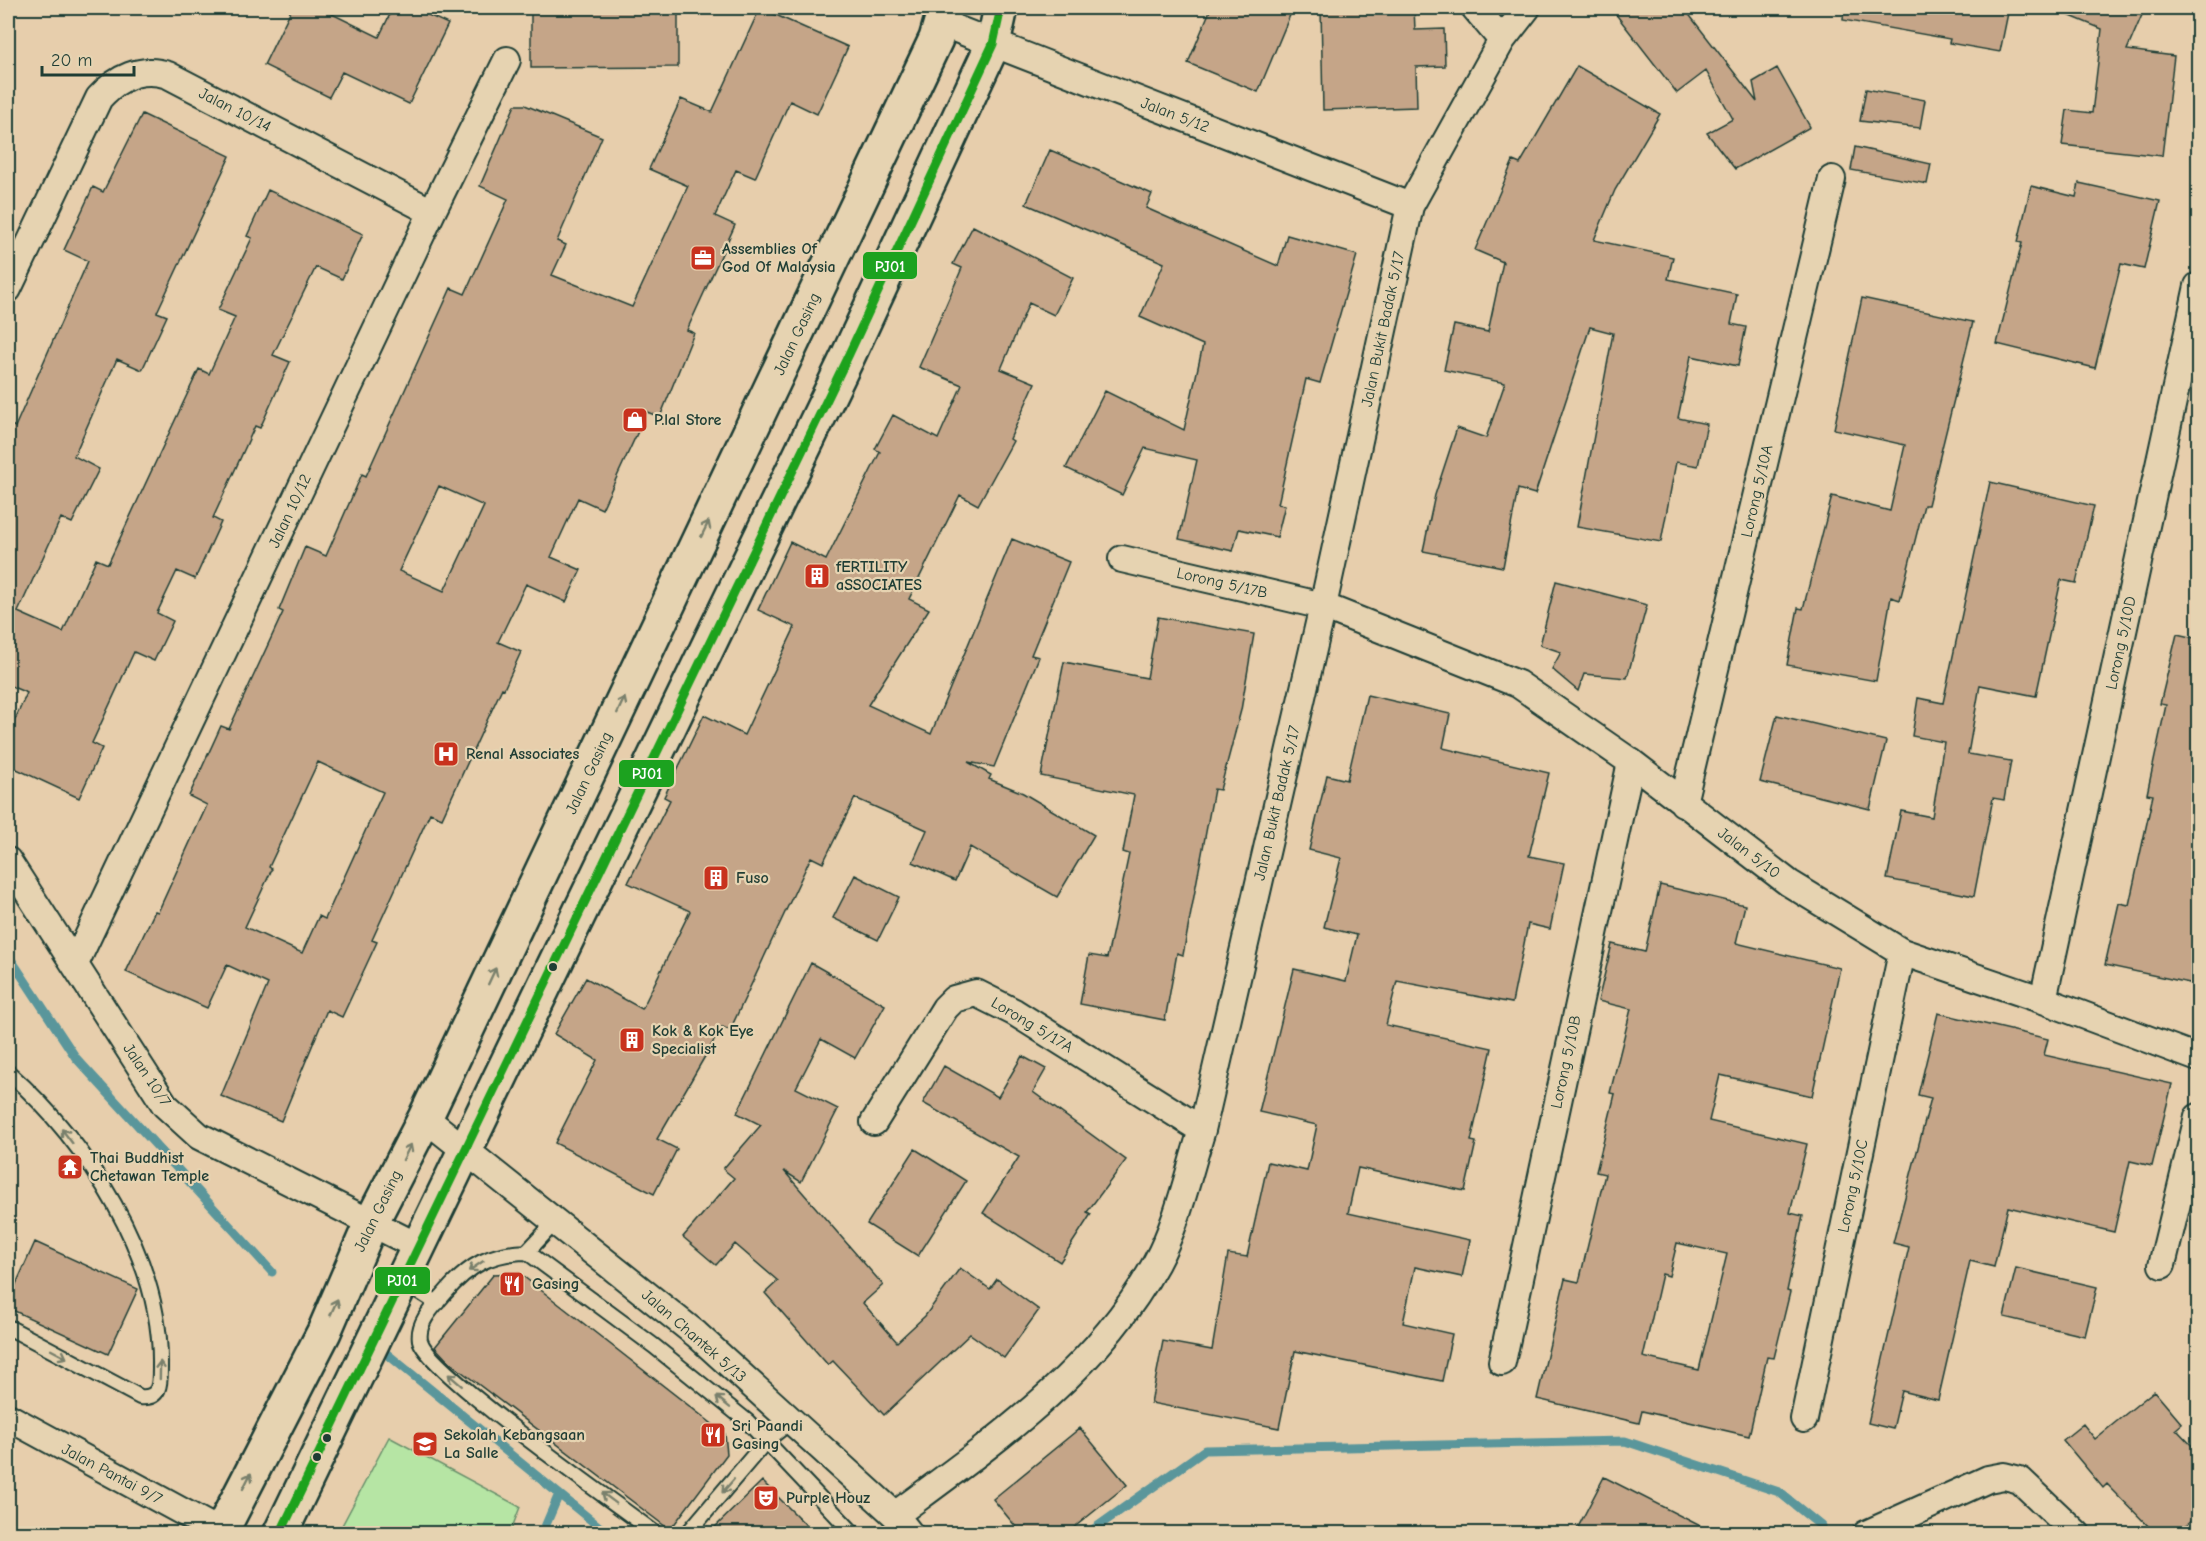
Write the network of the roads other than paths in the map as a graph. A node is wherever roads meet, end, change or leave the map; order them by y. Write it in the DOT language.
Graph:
graph roads {
  1 [pos="1000,8"];
  2 [pos="1475,8"];
  3 [pos="1527,8"];
  4 [pos="943,15"];
  5 [pos="1502,40"];
  6 [pos="993,44"];
  7 [pos="507,60"];
  8 [pos="1832,179"];
  9 [pos="1410,206"];
  10 [pos="432,212"];
  11 [pos="2199,286"];
  12 [pos="8,289"];
  13 [pos="1122,559"];
  14 [pos="1323,606"];
  15 [pos="1630,762"];
  16 [pos="1683,803"];
  17 [pos="8,861"];
  18 [pos="1902,952"];
  19 [pos="75,964"];
  20 [pos="2043,1000"];
  21 [pos="2199,1058"];
  22 [pos="8,1072"];
  23 [pos="2199,1117"];
  24 [pos="425,1118"];
  25 [pos="874,1122"];
  26 [pos="1202,1130"];
  27 [pos="467,1151"];
  28 [pos="555,1222"];
  29 [pos="371,1223"];
  30 [pos="419,1247"];
  31 [pos="527,1252"];
  32 [pos="2162,1265"];
  33 [pos="404,1282"];
  34 [pos="437,1303"];
  35 [pos="8,1327"];
  36 [pos="1502,1362"];
  37 [pos="8,1417"];
  38 [pos="1804,1419"];
  39 [pos="791,1421"];
  40 [pos="766,1441"];
  41 [pos="903,1524"];
  42 [pos="215,1533"];
  43 [pos="220,1533"];
  44 [pos="280,1533"];
  45 [pos="656,1533"];
  46 [pos="687,1533"];
  47 [pos="854,1533"];
  48 [pos="1866,1533"];
  49 [pos="2078,1533"];
  1 -- 6 [label="main road"];
  2 -- 5 [label="street"];
  3 -- 5 [label="street, Jalan Bukit Badak 5/17"];
  4 -- 6 [label="street, Jalan 5/12"];
  24 -- 4 [label="main road, Jalan Gasing, one-way"];
  5 -- 9 [label="street, Jalan Bukit Badak 5/17"];
  6 -- 9 [label="street, Jalan 5/12"];
  6 -- 27 [label="main road"];
  7 -- 10 [label="street, Jalan 10/12"];
  8 -- 16 [label="street, Lorong 5/10A"];
  9 -- 14 [label="street, Jalan Bukit Badak 5/17"];
  10 -- 12 [label="street, Jalan 10/14"];
  10 -- 19 [label="street, Jalan 10/12"];
  11 -- 20 [label="street, Lorong 5/10D"];
  13 -- 14 [label="street, Lorong 5/17B"];
  14 -- 15 [label="street, Jalan 5/10"];
  14 -- 26 [label="street, Jalan Bukit Badak 5/17"];
  15 -- 16 [label="street, Jalan 5/10"];
  15 -- 36 [label="street, Lorong 5/10B"];
  16 -- 18 [label="street, Jalan 5/10"];
  17 -- 19 [label="street, Jalan 10/7"];
  18 -- 20 [label="street, Jalan 5/10"];
  18 -- 38 [label="street, Lorong 5/10C"];
  19 -- 29 [label="street, Jalan 10/7"];
  20 -- 21 [label="street, Jalan 5/10"];
  35 -- 22 [label="lane, one-way"];
  23 -- 32 [label="street"];
  24 -- 27 [label="street, Jalan Chantek 5/13"];
  29 -- 24 [label="main road, Jalan Gasing, one-way"];
  25 -- 26 [label="street, Lorong 5/17A"];
  26 -- 41 [label="street, Jalan Bukit Badak 5/17"];
  27 -- 28 [label="street, Jalan Chantek 5/13"];
  27 -- 30 [label="main road"];
  28 -- 31 [label="lane"];
  28 -- 39 [label="street, Jalan Chantek 5/13"];
  29 -- 30 [label="street, Jalan 10/7"];
  43 -- 29 [label="main road, Jalan Gasing, one-way"];
  30 -- 33 [label="main road"];
  31 -- 34 [label="lane, one-way"];
  40 -- 31 [label="lane, one-way"];
  33 -- 34 [label="lane"];
  33 -- 44 [label="main road"];
  45 -- 34 [label="lane, one-way"];
  37 -- 42 [label="street, Jalan Pantai 9/7"];
  39 -- 40 [label="lane"];
  39 -- 41 [label="street, Jalan Chantek 5/13"];
  40 -- 46 [label="lane, one-way"];
  40 -- 47 [label="lane"];
  48 -- 49 [label="street"];
}
